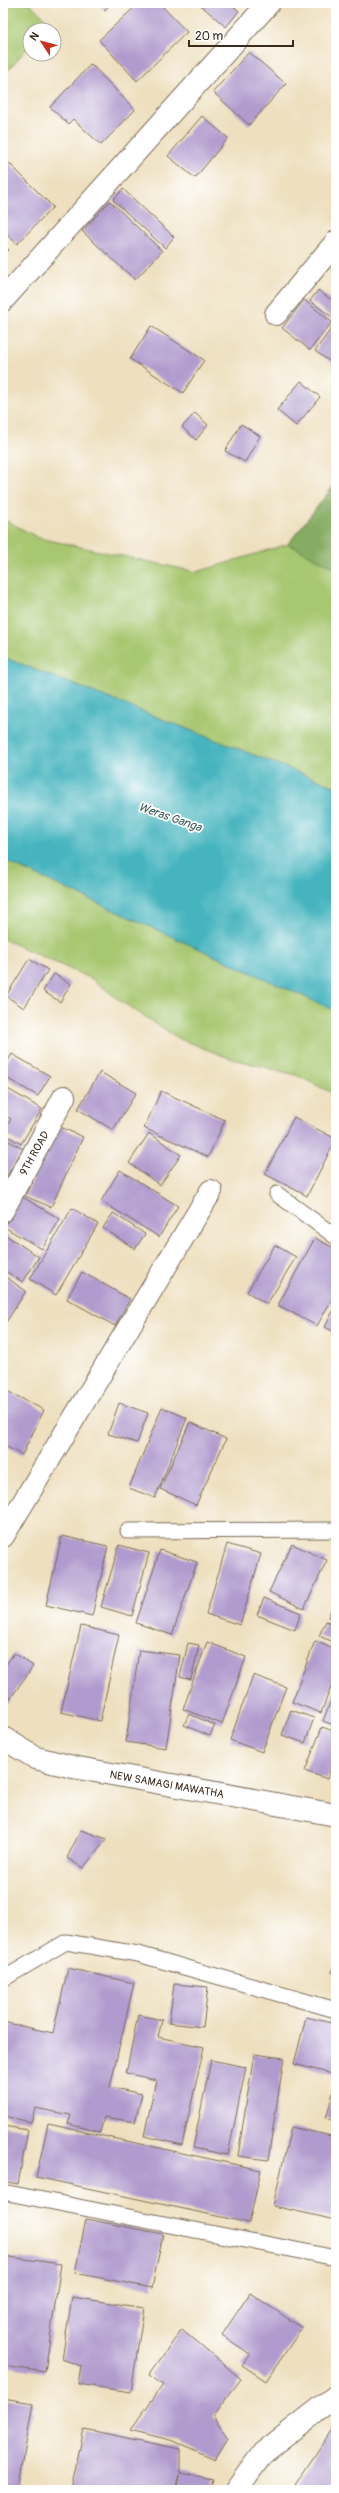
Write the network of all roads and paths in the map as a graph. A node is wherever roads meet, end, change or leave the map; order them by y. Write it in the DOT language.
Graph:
graph roads {
  1 [pos="269,3"];
  2 [pos="336,242"];
  3 [pos="3,300"];
  4 [pos="276,314"];
  5 [pos="64,1097"];
  6 [pos="211,1191"];
  7 [pos="277,1194"];
  8 [pos="3,1210"];
  9 [pos="336,1237"];
  10 [pos="336,1530"];
  11 [pos="128,1531"];
  12 [pos="3,1536"];
  13 [pos="3,1738"];
  14 [pos="336,1815"];
  15 [pos="3,1979"];
  16 [pos="336,2010"];
  17 [pos="3,2192"];
  18 [pos="336,2258"];
  19 [pos="336,2396"];
  20 [pos="236,2490"];
  1 -- 3 [label="street"];
  2 -- 4 [label="street"];
  5 -- 8 [label="street, 9TH ROAD"];
  6 -- 12 [label="street"];
  7 -- 9 [label="lane"];
  10 -- 11 [label="lane"];
  13 -- 14 [label="street, NEW SAMAGI MAWATHA"];
  15 -- 16 [label="lane"];
  17 -- 18 [label="lane"];
  19 -- 20 [label="street"];
}
